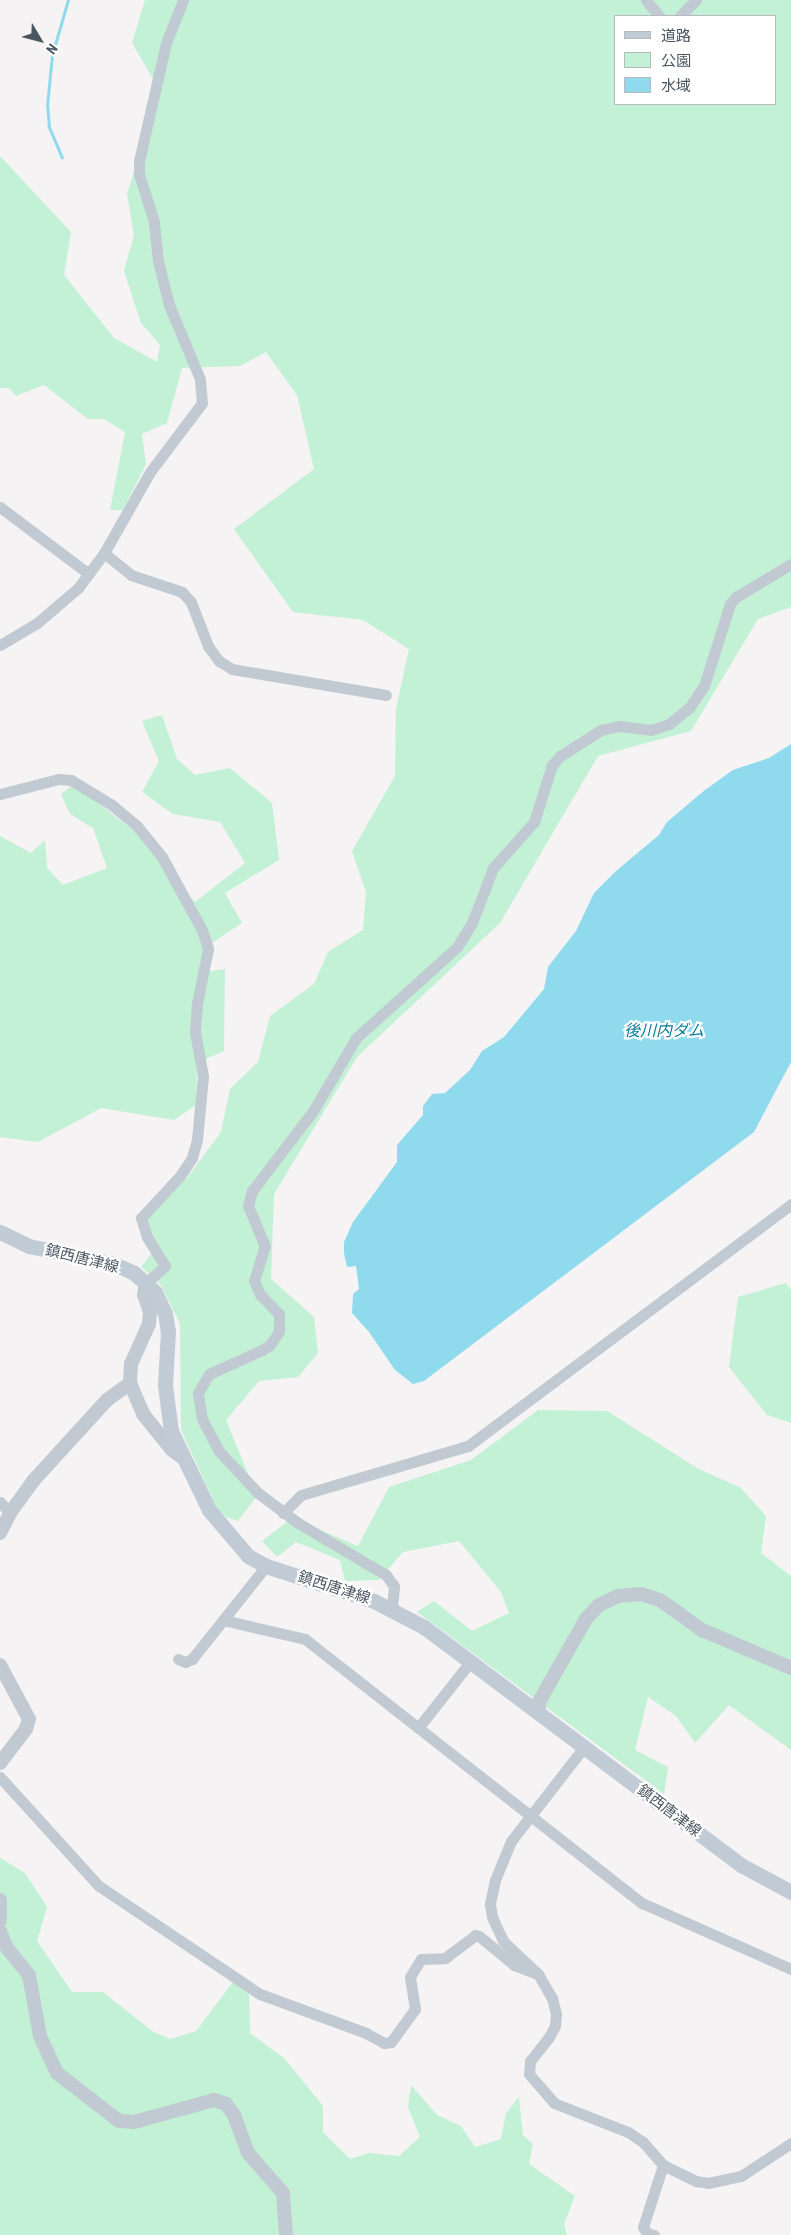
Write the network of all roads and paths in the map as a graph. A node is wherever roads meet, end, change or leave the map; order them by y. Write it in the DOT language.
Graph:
graph roads {
  1 [pos="184,0"];
  2 [pos="646,0"];
  3 [pos="696,0"];
  4 [pos="658,15"];
  5 [pos="681,15"];
  6 [pos="0,507"];
  7 [pos="104,552"];
  8 [pos="791,564"];
  9 [pos="89,574"];
  10 [pos="0,645"];
  11 [pos="386,695"];
  12 [pos="0,794"];
  13 [pos="789,1205"];
  14 [pos="0,1232"];
  15 [pos="146,1282"];
  16 [pos="130,1383"];
  17 [pos="184,1459"];
  18 [pos="0,1502"];
  19 [pos="10,1513"];
  20 [pos="284,1513"];
  21 [pos="0,1532"];
  22 [pos="266,1566"];
  23 [pos="392,1609"];
  24 [pos="223,1620"];
  25 [pos="178,1659"];
  26 [pos="0,1665"];
  27 [pos="467,1666"];
  28 [pos="791,1668"];
  29 [pos="538,1712"];
  30 [pos="418,1728"];
  31 [pos="584,1747"];
  32 [pos="0,1763"];
  33 [pos="0,1777"];
  34 [pos="530,1814"];
  35 [pos="791,1892"];
  36 [pos="0,1900"];
  37 [pos="0,1920"];
  38 [pos="0,1931"];
  39 [pos="791,1969"];
  40 [pos="538,1974"];
  41 [pos="791,2143"];
  42 [pos="663,2165"];
  43 [pos="286,2235"];
  44 [pos="654,2235"];
  1 -- 7 [label="street"];
  2 -- 4 [label="street"];
  3 -- 5 [label="street"];
  6 -- 9 [label="street"];
  7 -- 9 [label="street"];
  7 -- 11 [label="street"];
  8 -- 20 [label="street"];
  9 -- 10 [label="street"];
  12 -- 15 [label="street"];
  13 -- 20 [label="street"];
  14 -- 15 [label="main road, 鎮西唐津線"];
  15 -- 16 [label="street"];
  15 -- 17 [label="main road, 鎮西唐津線"];
  16 -- 17 [label="street"];
  16 -- 19 [label="street"];
  17 -- 22 [label="main road, 鎮西唐津線"];
  18 -- 19 [label="street"];
  19 -- 21 [label="street"];
  20 -- 23 [label="street"];
  22 -- 23 [label="main road, 鎮西唐津線"];
  22 -- 24 [label="street"];
  23 -- 29 [label="main road, 鎮西唐津線"];
  24 -- 25 [label="street"];
  24 -- 30 [label="street"];
  26 -- 32 [label="street"];
  27 -- 30 [label="street"];
  28 -- 29 [label="street"];
  29 -- 31 [label="main road, 鎮西唐津線"];
  30 -- 34 [label="street"];
  31 -- 34 [label="street"];
  31 -- 35 [label="main road, 鎮西唐津線"];
  33 -- 40 [label="street"];
  34 -- 39 [label="street"];
  34 -- 40 [label="street"];
  36 -- 37 [label="street"];
  38 -- 43 [label="street"];
  40 -- 42 [label="street"];
  41 -- 42 [label="street"];
  42 -- 44 [label="street"];
}
